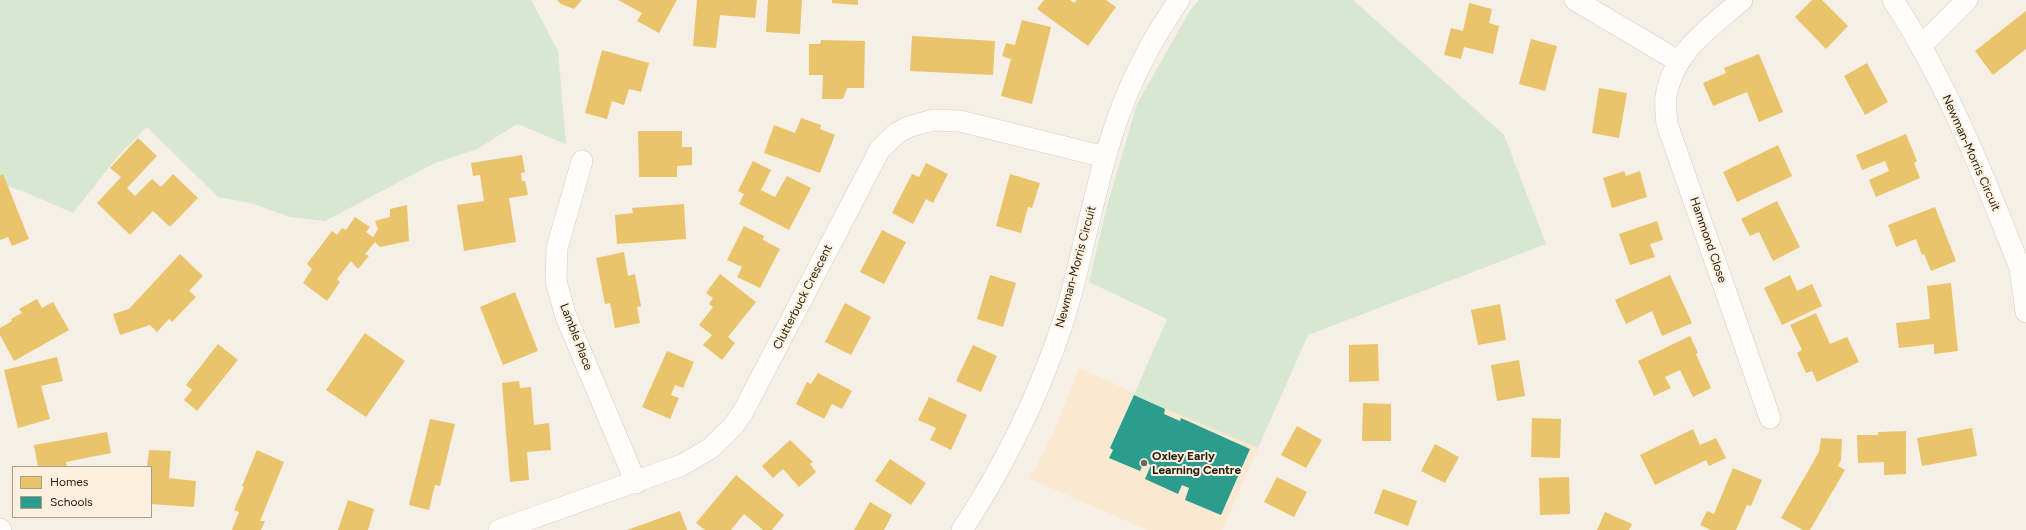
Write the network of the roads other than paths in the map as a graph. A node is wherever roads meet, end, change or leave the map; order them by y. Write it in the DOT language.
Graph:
graph roads {
  1 [pos="1179,0"];
  2 [pos="1575,0"];
  3 [pos="1742,0"];
  4 [pos="1893,0"];
  5 [pos="1967,0"];
  6 [pos="1921,46"];
  7 [pos="1678,61"];
  8 [pos="1105,157"];
  9 [pos="582,161"];
  10 [pos="2023,273"];
  11 [pos="2026,312"];
  12 [pos="1770,418"];
  13 [pos="636,482"];
  14 [pos="499,530"];
  15 [pos="962,530"];
  1 -- 8 [label="street, Newman-Morris Circuit"];
  2 -- 7 [label="street"];
  3 -- 7 [label="street, Hammond Close"];
  4 -- 6 [label="street, Newman-Morris Circuit"];
  5 -- 6 [label="street"];
  6 -- 10 [label="street, Newman-Morris Circuit"];
  7 -- 12 [label="street, Hammond Close"];
  8 -- 13 [label="street, Clutterbuck Crescent"];
  8 -- 15 [label="street, Newman-Morris Circuit"];
  9 -- 13 [label="street, Lamble Place"];
  10 -- 11 [label="street, Newman-Morris Circuit"];
  13 -- 14 [label="street, Clutterbuck Crescent"];
}
